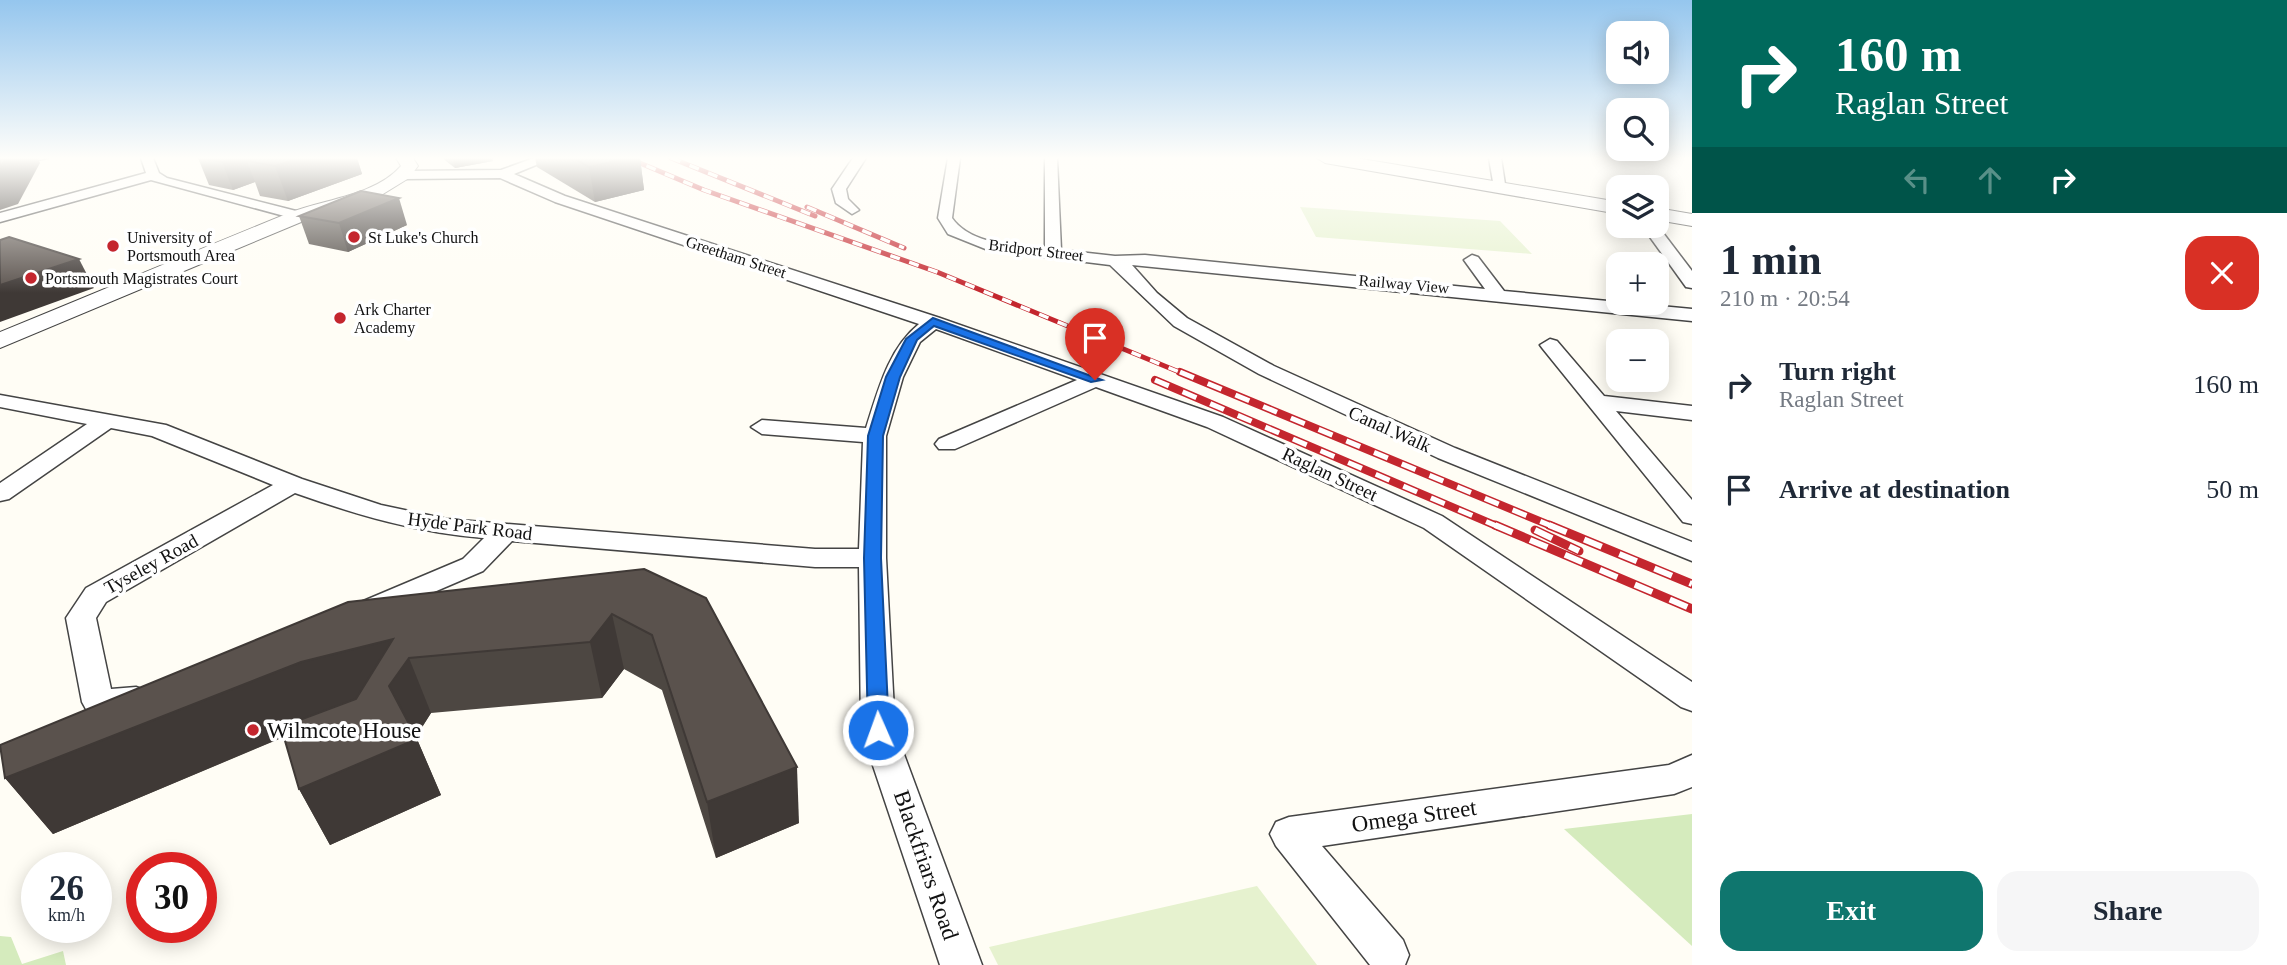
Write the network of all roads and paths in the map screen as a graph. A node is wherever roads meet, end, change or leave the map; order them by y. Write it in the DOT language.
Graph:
graph roads {
  1 [pos="53,203"];
  2 [pos="251,203"];
  3 [pos="337,203"];
  4 [pos="572,203"];
  5 [pos="845,203"];
  6 [pos="947,203"];
  7 [pos="1052,203"];
  8 [pos="852,209"];
  9 [pos="299,216"];
  10 [pos="1669,216"];
  11 [pos="0,218"];
  12 [pos="1692,220"];
  13 [pos="1659,238"];
  14 [pos="1053,253"];
  15 [pos="1472,260"];
  16 [pos="1115,261"];
  17 [pos="1692,284"];
  18 [pos="1497,293"];
  19 [pos="1692,315"];
  20 [pos="933,322"];
  21 [pos="0,341"];
  22 [pos="1550,345"];
  23 [pos="1095,380"];
  24 [pos="0,401"];
  25 [pos="1596,402"];
  26 [pos="1692,413"];
  27 [pos="106,421"];
  28 [pos="762,427"];
  29 [pos="875,436"];
  30 [pos="947,444"];
  31 [pos="293,484"];
  32 [pos="0,494"];
  33 [pos="1692,516"];
  34 [pos="505,532"];
  35 [pos="1692,552"];
  36 [pos="873,558"];
  37 [pos="349,618"];
  38 [pos="163,698"];
  39 [pos="1692,698"];
  40 [pos="1692,770"];
  41 [pos="1388,955"];
  42 [pos="961,965"];
  1 -- 11 [label="street"];
  2 -- 9 [label="street"];
  3 -- 9 [label="street"];
  4 -- 20 [label="street, Greetham Street"];
  5 -- 8 [label="street"];
  6 -- 14 [label="street, Bridport Street"];
  7 -- 14 [label="street"];
  9 -- 21 [label="street"];
  10 -- 12 [label="street"];
  13 -- 17 [label="street"];
  14 -- 16 [label="street, Bridport Street"];
  15 -- 18 [label="street"];
  16 -- 18 [label="street, Railway View"];
  16 -- 35 [label="street, Canal Walk"];
  18 -- 19 [label="street, Railway View"];
  20 -- 23 [label="street, Raglan Street"];
  20 -- 29 [label="street, Blackfriars Road"];
  22 -- 25 [label="street"];
  23 -- 30 [label="street"];
  23 -- 39 [label="street, Raglan Street"];
  24 -- 27 [label="street, Hyde Park Road"];
  25 -- 26 [label="street"];
  25 -- 33 [label="street"];
  27 -- 31 [label="street, Hyde Park Road"];
  27 -- 32 [label="street"];
  28 -- 29 [label="street"];
  29 -- 36 [label="street, Blackfriars Road"];
  31 -- 34 [label="street, Hyde Park Road"];
  31 -- 38 [label="street, Tyseley Road"];
  34 -- 36 [label="street, Hyde Park Road"];
  34 -- 37 [label="street"];
  36 -- 42 [label="street, Blackfriars Road"];
  40 -- 41 [label="street, Omega Street"];
}
